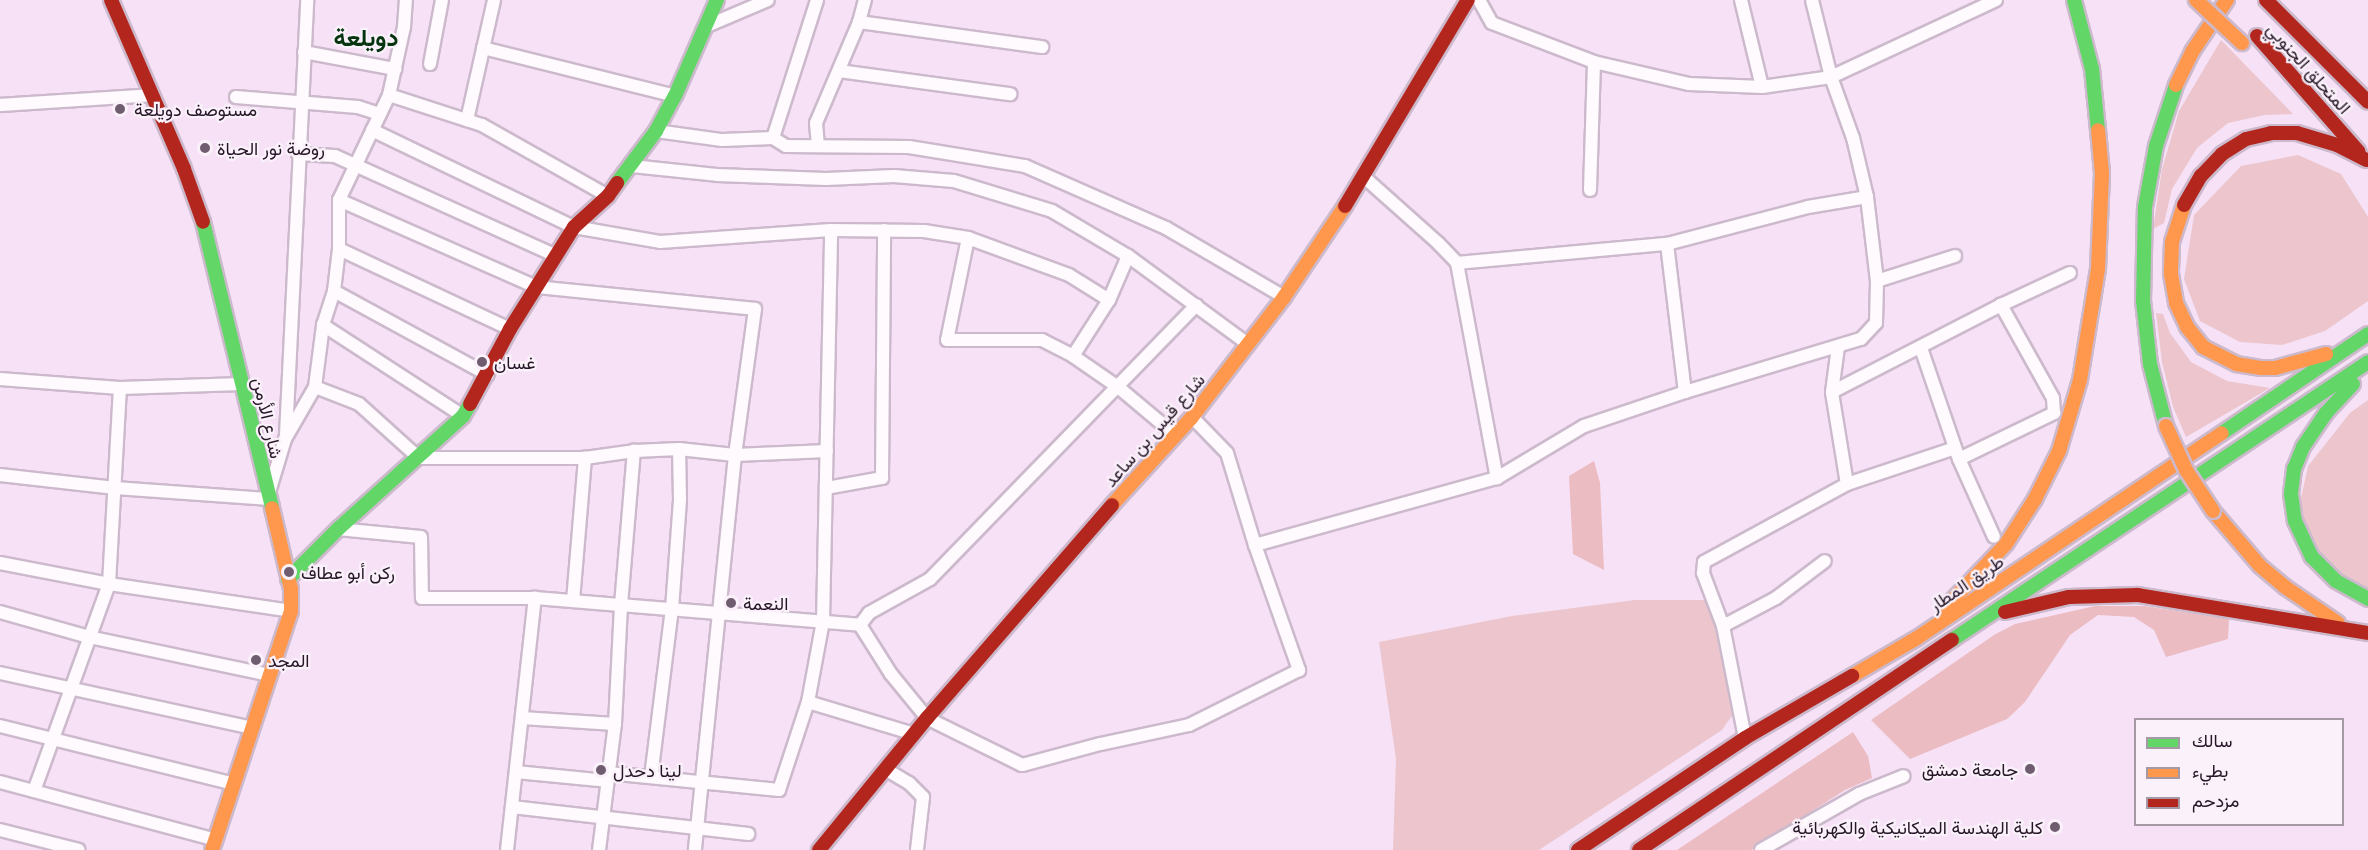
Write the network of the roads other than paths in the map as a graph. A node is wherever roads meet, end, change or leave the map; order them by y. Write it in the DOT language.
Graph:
graph roads {
  1 [pos="111,0"];
  2 [pos="307,0"];
  3 [pos="406,0"];
  4 [pos="442,0"];
  5 [pos="494,0"];
  6 [pos="717,0"];
  7 [pos="768,0"];
  8 [pos="817,0"];
  9 [pos="865,0"];
  10 [pos="1468,0"];
  11 [pos="1479,0"];
  12 [pos="1741,0"];
  13 [pos="1812,0"];
  14 [pos="1996,0"];
  15 [pos="2074,0"];
  16 [pos="2196,0"];
  17 [pos="2219,0"];
  18 [pos="2227,0"];
  19 [pos="2266,0"];
  20 [pos="2234,14"];
  21 [pos="859,22"];
  22 [pos="707,26"];
  23 [pos="2253,32"];
  24 [pos="1041,46"];
  25 [pos="483,48"];
  26 [pos="304,52"];
  27 [pos="1594,62"];
  28 [pos="430,64"];
  29 [pos="395,69"];
  30 [pos="839,71"];
  31 [pos="1831,76"];
  32 [pos="1762,87"];
  33 [pos="1010,94"];
  34 [pos="153,95"];
  35 [pos="389,95"];
  36 [pos="675,96"];
  37 [pos="236,97"];
  38 [pos="300,102"];
  39 [pos="2368,102"];
  40 [pos="0,105"];
  41 [pos="380,114"];
  42 [pos="467,120"];
  43 [pos="372,130"];
  44 [pos="656,131"];
  45 [pos="773,138"];
  46 [pos="2350,141"];
  47 [pos="818,146"];
  48 [pos="298,154"];
  49 [pos="2367,161"];
  50 [pos="356,165"];
  51 [pos="632,165"];
  52 [pos="1364,177"];
  53 [pos="1590,190"];
  54 [pos="608,196"];
  55 [pos="1867,197"];
  56 [pos="339,200"];
  57 [pos="574,227"];
  58 [pos="831,230"];
  59 [pos="884,230"];
  60 [pos="968,238"];
  61 [pos="1667,244"];
  62 [pos="339,249"];
  63 [pos="556,256"];
  64 [pos="1128,256"];
  65 [pos="1955,256"];
  66 [pos="1457,263"];
  67 [pos="2070,273"];
  68 [pos="1877,281"];
  69 [pos="536,287"];
  70 [pos="334,291"];
  71 [pos="1284,297"];
  72 [pos="1109,300"];
  73 [pos="1196,305"];
  74 [pos="2001,305"];
  75 [pos="323,325"];
  76 [pos="510,329"];
  77 [pos="2368,334"];
  78 [pos="1248,344"];
  79 [pos="1838,347"];
  80 [pos="1922,348"];
  81 [pos="2345,349"];
  82 [pos="1073,356"];
  83 [pos="2368,362"];
  84 [pos="2368,367"];
  85 [pos="488,375"];
  86 [pos="0,379"];
  87 [pos="242,384"];
  88 [pos="315,387"];
  89 [pos="1118,387"];
  90 [pos="120,388"];
  91 [pos="1685,392"];
  92 [pos="1832,392"];
  93 [pos="463,416"];
  94 [pos="1192,417"];
  95 [pos="1174,434"];
  96 [pos="285,439"];
  97 [pos="679,449"];
  98 [pos="634,451"];
  99 [pos="827,451"];
  100 [pos="1957,453"];
  101 [pos="735,455"];
  102 [pos="418,458"];
  103 [pos="585,459"];
  104 [pos="0,475"];
  105 [pos="1497,478"];
  106 [pos="1847,484"];
  107 [pos="115,488"];
  108 [pos="826,488"];
  109 [pos="267,499"];
  110 [pos="338,530"];
  111 [pos="1994,537"];
  112 [pos="1255,545"];
  113 [pos="1825,561"];
  114 [pos="0,563"];
  115 [pos="288,579"];
  116 [pos="109,584"];
  117 [pos="535,598"];
  118 [pos="2368,599"];
  119 [pos="573,601"];
  120 [pos="621,605"];
  121 [pos="672,609"];
  122 [pos="291,611"];
  123 [pos="0,612"];
  124 [pos="720,613"];
  125 [pos="823,621"];
  126 [pos="1981,621"];
  127 [pos="860,625"];
  128 [pos="1723,626"];
  129 [pos="2347,629"];
  130 [pos="2368,633"];
  131 [pos="89,637"];
  132 [pos="1917,638"];
  133 [pos="0,673"];
  134 [pos="270,675"];
  135 [pos="69,689"];
  136 [pos="808,702"];
  137 [pos="522,718"];
  138 [pos="927,718"];
  139 [pos="615,724"];
  140 [pos="0,726"];
  141 [pos="253,728"];
  142 [pos="914,734"];
  143 [pos="1745,738"];
  144 [pos="54,740"];
  145 [pos="887,770"];
  146 [pos="516,772"];
  147 [pos="1904,776"];
  148 [pos="608,777"];
  149 [pos="651,777"];
  150 [pos="0,782"];
  151 [pos="701,782"];
  152 [pos="234,784"];
  153 [pos="34,791"];
  154 [pos="512,807"];
  155 [pos="604,819"];
  156 [pos="699,829"];
  157 [pos="0,830"];
  158 [pos="748,834"];
  159 [pos="214,845"];
  160 [pos="79,850"];
  161 [pos="507,850"];
  162 [pos="599,850"];
  163 [pos="695,850"];
  164 [pos="819,850"];
  165 [pos="917,850"];
  166 [pos="1578,850"];
  167 [pos="1639,850"];
  168 [pos="1761,850"];
  1 -- 34 [label="main road, شارع الأرمن"];
  2 -- 26 [label="street"];
  3 -- 29 [label="street"];
  4 -- 28 [label="street"];
  5 -- 25 [label="street"];
  6 -- 22 [label="main road"];
  7 -- 22 [label="street"];
  8 -- 45 [label="street"];
  9 -- 21 [label="street"];
  10 -- 52 [label="main road, شارع قيس بن ساعد"];
  11 -- 27 [label="street"];
  12 -- 32 [label="street"];
  13 -- 31 [label="street"];
  14 -- 31 [label="street"];
  15 -- 132 [label="main road"];
  16 -- 46 [label="main road, bridge"];
  17 -- 20 [label="main road"];
  18 -- 129 [label="main road, bridge"];
  19 -- 39 [label="main road, المتحلق الجنوبي"];
  21 -- 24 [label="street"];
  21 -- 30 [label="street"];
  22 -- 36 [label="main road"];
  23 -- 46 [label="main road, المتحلق الجنوبي"];
  25 -- 36 [label="street"];
  25 -- 42 [label="street"];
  26 -- 29 [label="street"];
  26 -- 38 [label="street"];
  27 -- 32 [label="street"];
  27 -- 53 [label="street"];
  29 -- 35 [label="street"];
  30 -- 33 [label="street"];
  30 -- 47 [label="street"];
  31 -- 32 [label="street"];
  31 -- 55 [label="street"];
  34 -- 40 [label="street"];
  34 -- 87 [label="main road, شارع الأرمن"];
  35 -- 41 [label="street"];
  35 -- 42 [label="street"];
  36 -- 44 [label="main road"];
  37 -- 38 [label="street"];
  38 -- 41 [label="street"];
  38 -- 48 [label="street"];
  41 -- 43 [label="street"];
  42 -- 54 [label="street"];
  43 -- 50 [label="street"];
  43 -- 57 [label="street"];
  44 -- 45 [label="street"];
  44 -- 51 [label="main road"];
  45 -- 47 [label="street"];
  46 -- 49 [label="main road, المتحلق الجنوبي"];
  47 -- 71 [label="street"];
  48 -- 50 [label="street"];
  48 -- 96 [label="street"];
  49 -- 81 [label="main road"];
  50 -- 56 [label="street"];
  50 -- 63 [label="street"];
  51 -- 54 [label="main road"];
  51 -- 64 [label="street"];
  52 -- 66 [label="street"];
  52 -- 71 [label="main road, شارع قيس بن ساعد"];
  54 -- 57 [label="main road"];
  55 -- 61 [label="street"];
  55 -- 68 [label="street"];
  56 -- 62 [label="street"];
  56 -- 69 [label="street"];
  57 -- 58 [label="street"];
  57 -- 63 [label="main road"];
  58 -- 59 [label="street"];
  58 -- 99 [label="street"];
  59 -- 60 [label="street"];
  59 -- 108 [label="street"];
  60 -- 72 [label="street"];
  60 -- 82 [label="street"];
  61 -- 66 [label="street"];
  61 -- 91 [label="street"];
  62 -- 70 [label="street"];
  62 -- 76 [label="street"];
  63 -- 69 [label="main road"];
  64 -- 72 [label="street"];
  64 -- 73 [label="street"];
  65 -- 68 [label="street"];
  66 -- 105 [label="street"];
  67 -- 74 [label="street"];
  68 -- 79 [label="street"];
  69 -- 76 [label="main road"];
  69 -- 101 [label="street"];
  70 -- 75 [label="street"];
  70 -- 85 [label="street"];
  71 -- 78 [label="main road, شارع قيس بن ساعد"];
  72 -- 82 [label="street"];
  73 -- 78 [label="street"];
  73 -- 89 [label="street"];
  74 -- 80 [label="street"];
  74 -- 100 [label="street"];
  75 -- 88 [label="street"];
  75 -- 93 [label="street"];
  76 -- 85 [label="main road"];
  77 -- 81 [label="main road, طريق المطار"];
  78 -- 94 [label="main road, شارع قيس بن ساعد"];
  79 -- 91 [label="street"];
  79 -- 92 [label="street"];
  80 -- 92 [label="street"];
  80 -- 100 [label="street"];
  81 -- 132 [label="main road, طريق المطار"];
  82 -- 89 [label="street"];
  83 -- 126 [label="main road"];
  84 -- 118 [label="main road"];
  85 -- 93 [label="main road"];
  86 -- 90 [label="street"];
  87 -- 90 [label="street"];
  87 -- 109 [label="main road, شارع الأرمن"];
  88 -- 96 [label="street"];
  88 -- 102 [label="street"];
  89 -- 95 [label="street"];
  89 -- 127 [label="street"];
  90 -- 107 [label="street"];
  91 -- 105 [label="street"];
  92 -- 106 [label="street"];
  93 -- 102 [label="main road"];
  94 -- 95 [label="main road, شارع قيس بن ساعد"];
  94 -- 112 [label="street"];
  95 -- 138 [label="main road, شارع قيس بن ساعد"];
  96 -- 109 [label="street"];
  97 -- 98 [label="street"];
  97 -- 101 [label="street"];
  97 -- 121 [label="street"];
  98 -- 103 [label="street"];
  98 -- 120 [label="street"];
  99 -- 101 [label="street"];
  99 -- 108 [label="street"];
  100 -- 106 [label="street"];
  100 -- 111 [label="street"];
  101 -- 124 [label="street"];
  102 -- 103 [label="street"];
  102 -- 110 [label="main road"];
  103 -- 119 [label="street"];
  104 -- 107 [label="street"];
  105 -- 112 [label="street"];
  106 -- 128 [label="street"];
  107 -- 109 [label="street"];
  107 -- 116 [label="street"];
  108 -- 125 [label="street"];
  109 -- 115 [label="main road, شارع الأرمن"];
  110 -- 115 [label="main road"];
  110 -- 117 [label="street"];
  112 -- 138 [label="street"];
  113 -- 128 [label="street"];
  114 -- 116 [label="street"];
  115 -- 122 [label="main road, شارع الأرمن"];
  116 -- 122 [label="street"];
  116 -- 131 [label="street"];
  117 -- 119 [label="street"];
  117 -- 137 [label="street"];
  119 -- 120 [label="street"];
  120 -- 121 [label="street"];
  120 -- 139 [label="street"];
  121 -- 124 [label="street"];
  121 -- 149 [label="street"];
  122 -- 134 [label="main road, شارع الأرمن"];
  123 -- 131 [label="street"];
  124 -- 125 [label="street"];
  124 -- 151 [label="street"];
  125 -- 127 [label="street"];
  125 -- 136 [label="street"];
  126 -- 129 [label="main road"];
  126 -- 167 [label="main road"];
  127 -- 138 [label="street"];
  128 -- 143 [label="street"];
  129 -- 130 [label="main road"];
  131 -- 134 [label="street"];
  131 -- 135 [label="street"];
  132 -- 143 [label="main road, طريق المطار"];
  133 -- 135 [label="street"];
  134 -- 141 [label="main road, شارع الأرمن"];
  135 -- 141 [label="street"];
  135 -- 144 [label="street"];
  136 -- 142 [label="street"];
  136 -- 151 [label="street"];
  137 -- 139 [label="street"];
  137 -- 146 [label="street"];
  138 -- 142 [label="main road, شارع قيس بن ساعد"];
  139 -- 148 [label="street"];
  140 -- 144 [label="street"];
  141 -- 152 [label="main road, شارع الأرمن"];
  142 -- 145 [label="main road, شارع قيس بن ساعد"];
  143 -- 166 [label="main road, طريق المطار"];
  144 -- 152 [label="street"];
  144 -- 153 [label="street"];
  145 -- 164 [label="main road, شارع قيس بن ساعد"];
  145 -- 165 [label="street"];
  146 -- 148 [label="street"];
  146 -- 154 [label="street"];
  147 -- 168 [label="street"];
  148 -- 149 [label="street"];
  148 -- 155 [label="street"];
  149 -- 151 [label="street"];
  150 -- 153 [label="street"];
  151 -- 156 [label="street"];
  152 -- 159 [label="main road, شارع الأرمن"];
  153 -- 159 [label="street"];
  154 -- 155 [label="street"];
  154 -- 161 [label="street"];
  155 -- 156 [label="street"];
  155 -- 162 [label="street"];
  156 -- 158 [label="street"];
  156 -- 163 [label="street"];
  157 -- 160 [label="street"];
}
